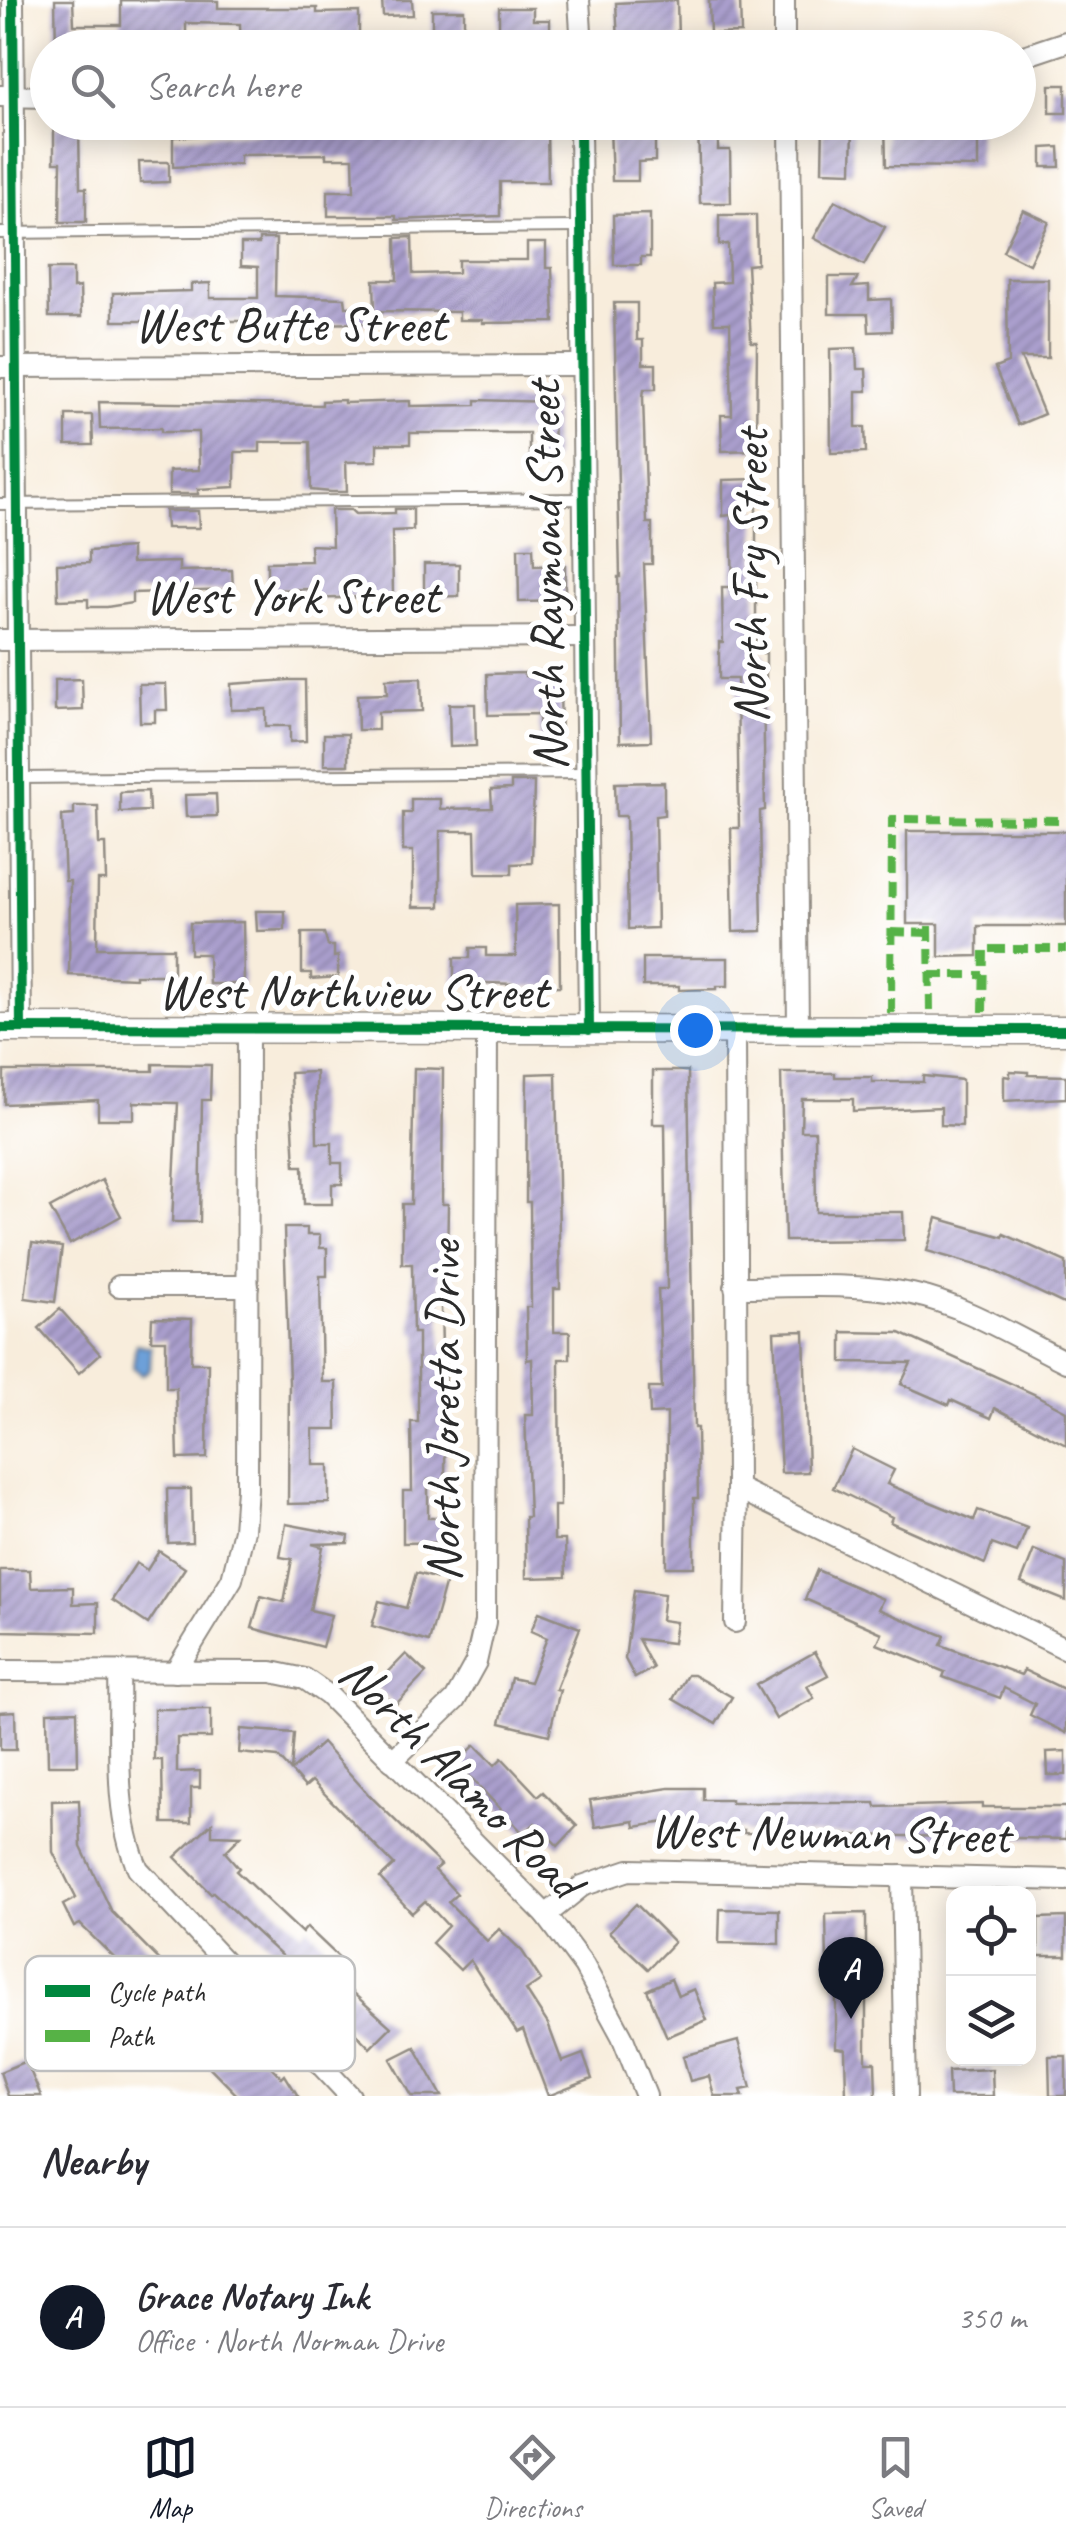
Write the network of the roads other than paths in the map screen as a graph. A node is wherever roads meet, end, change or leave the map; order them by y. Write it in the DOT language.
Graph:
graph roads {
  1 [pos="13,0"];
  2 [pos="579,0"];
  3 [pos="784,0"];
  4 [pos="581,30"];
  5 [pos="784,30"];
  6 [pos="1066,42"];
  7 [pos="1036,52"];
  8 [pos="7,96"];
  9 [pos="580,140"];
  10 [pos="790,140"];
  11 [pos="579,227"];
  12 [pos="8,233"];
  13 [pos="581,366"];
  14 [pos="9,367"];
  15 [pos="583,500"];
  16 [pos="8,504"];
  17 [pos="584,637"];
  18 [pos="8,640"];
  19 [pos="586,772"];
  20 [pos="18,778"];
  21 [pos="11,1028"];
  22 [pos="248,1028"];
  23 [pos="486,1028"];
  24 [pos="734,1029"];
  25 [pos="589,1030"];
  26 [pos="798,1030"];
  27 [pos="1066,1030"];
  28 [pos="119,1286"];
  29 [pos="248,1286"];
  30 [pos="735,1287"];
  31 [pos="1066,1362"];
  32 [pos="738,1488"];
  33 [pos="735,1622"];
  34 [pos="1066,1649"];
  35 [pos="0,1671"];
  36 [pos="119,1672"];
  37 [pos="175,1672"];
  38 [pos="392,1760"];
  39 [pos="902,1876"];
  40 [pos="1066,1880"];
  41 [pos="546,1915"];
  42 [pos="219,1956"];
  43 [pos="327,2071"];
  44 [pos="350,2096"];
  45 [pos="646,2096"];
  46 [pos="906,2096"];
  1 -- 8 [label="street"];
  2 -- 4 [label="street"];
  3 -- 5 [label="street"];
  6 -- 7 [label="street"];
  8 -- 12 [label="street"];
  9 -- 11 [label="street, North Raymond Street"];
  10 -- 26 [label="street, North Fry Street"];
  11 -- 12 [label="lane"];
  11 -- 13 [label="street, North Raymond Street"];
  12 -- 14 [label="street"];
  13 -- 14 [label="street, West Butte Street"];
  13 -- 15 [label="street, North Raymond Street"];
  14 -- 16 [label="street"];
  15 -- 16 [label="lane"];
  15 -- 17 [label="street, North Raymond Street"];
  16 -- 18 [label="street"];
  17 -- 18 [label="street, West York Street"];
  17 -- 19 [label="street, North Raymond Street"];
  18 -- 20 [label="street"];
  19 -- 20 [label="lane"];
  19 -- 25 [label="street, North Raymond Street"];
  20 -- 21 [label="street"];
  21 -- 22 [label="street, West Northview Street"];
  22 -- 23 [label="street, West Northview Street"];
  22 -- 29 [label="street"];
  23 -- 25 [label="street, West Northview Street"];
  23 -- 38 [label="street, North Joretta Drive"];
  24 -- 25 [label="street, West Northview Street"];
  24 -- 26 [label="street, West Northview Street"];
  24 -- 30 [label="street"];
  26 -- 27 [label="street, West Northview Street"];
  28 -- 29 [label="street"];
  29 -- 37 [label="street"];
  30 -- 31 [label="street"];
  30 -- 32 [label="street"];
  32 -- 33 [label="street"];
  32 -- 34 [label="street"];
  35 -- 36 [label="street, North Alamo Road"];
  36 -- 37 [label="street, North Alamo Road"];
  36 -- 42 [label="street"];
  37 -- 38 [label="street, North Alamo Road"];
  38 -- 41 [label="street, North Alamo Road"];
  39 -- 40 [label="street, West Newman Street"];
  39 -- 41 [label="street, West Newman Street"];
  39 -- 46 [label="street"];
  41 -- 45 [label="street, North Alamo Road"];
  43 -- 44 [label="street"];
}
